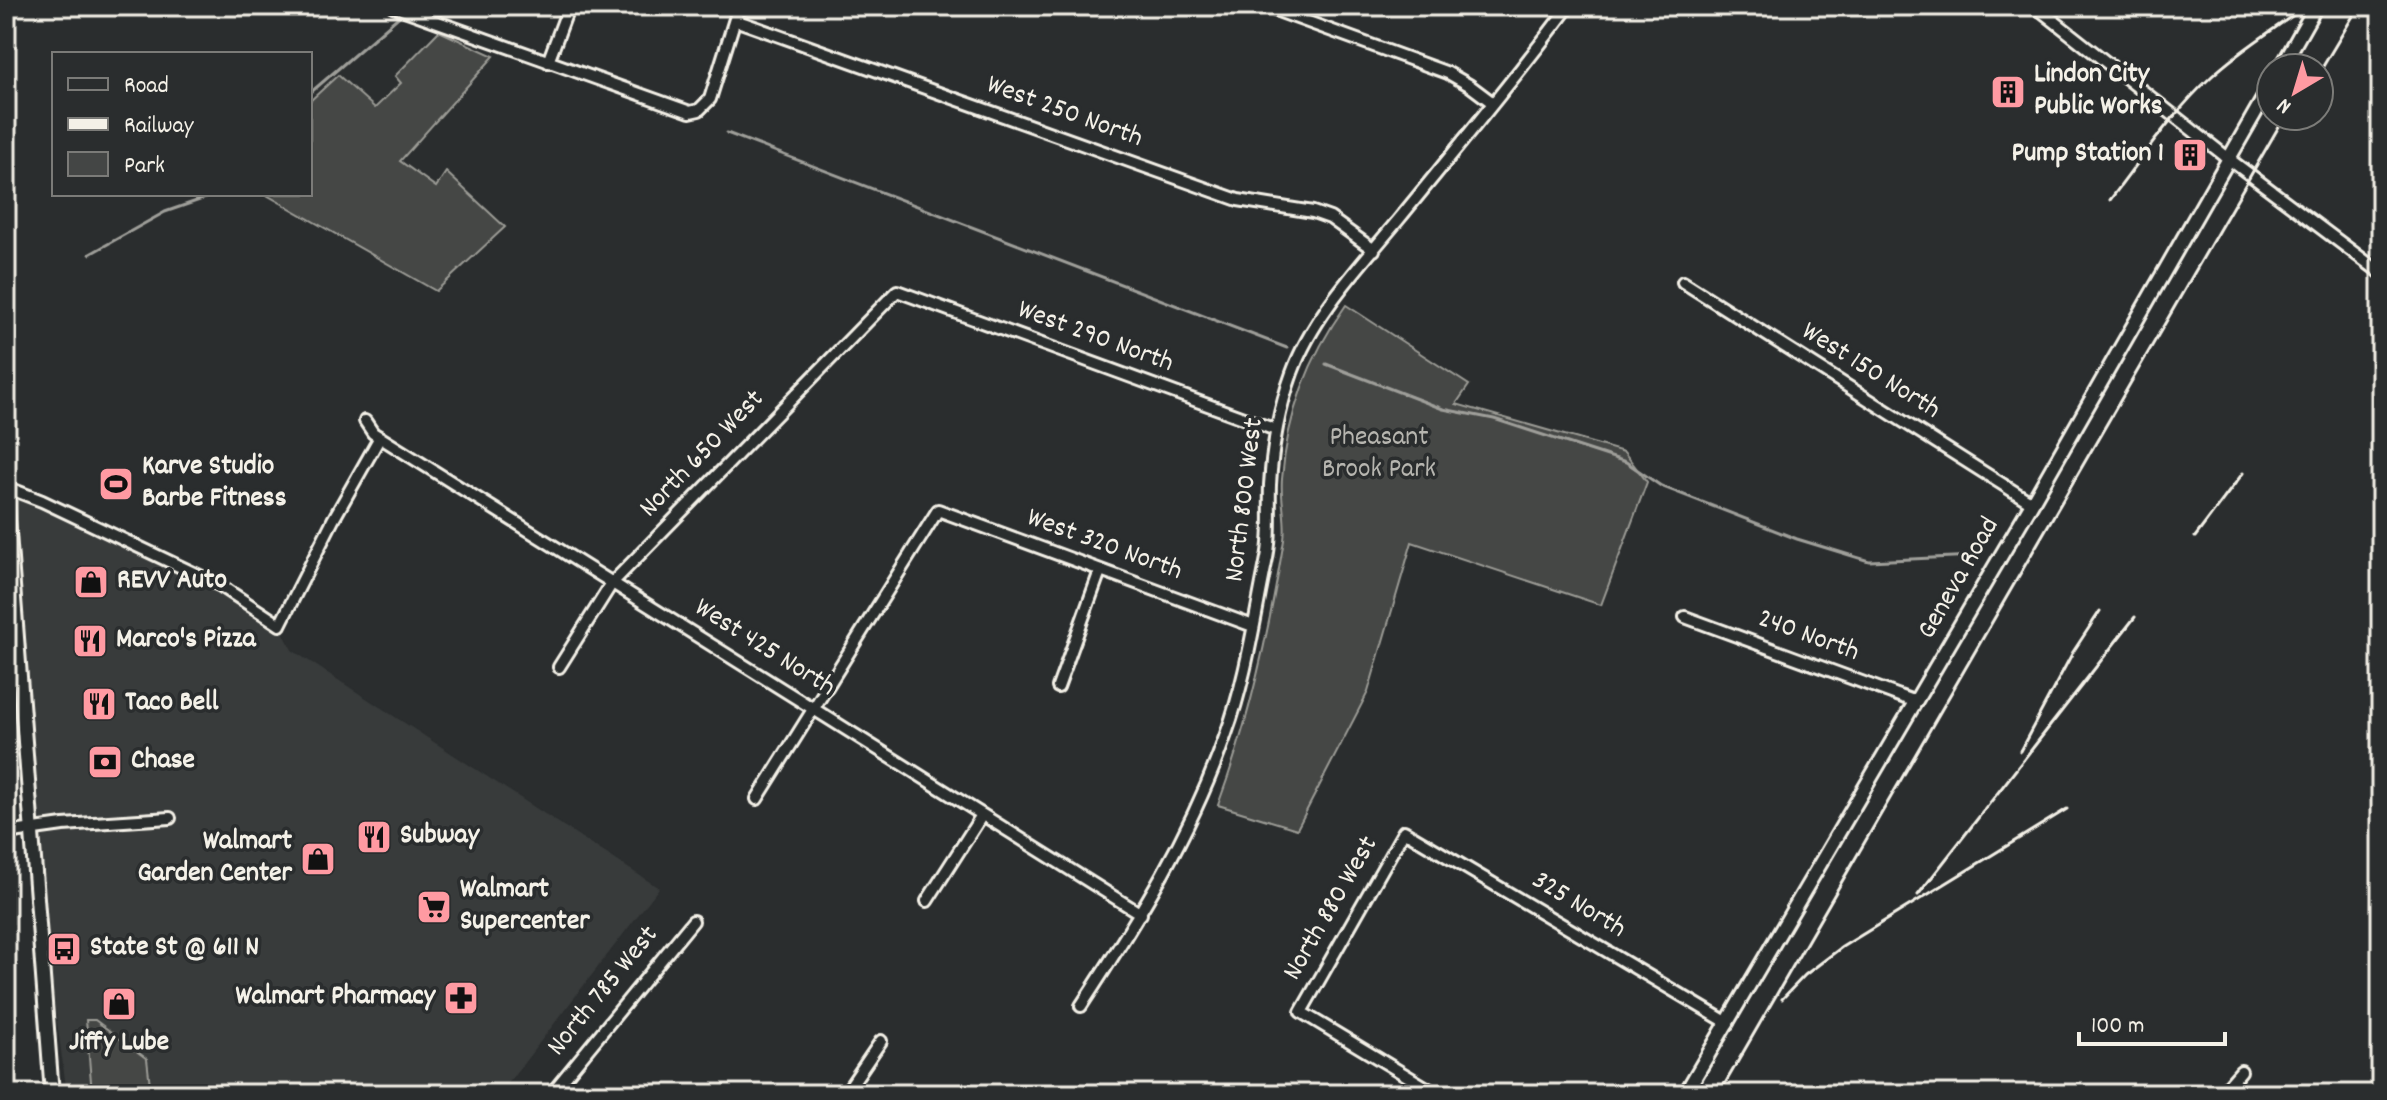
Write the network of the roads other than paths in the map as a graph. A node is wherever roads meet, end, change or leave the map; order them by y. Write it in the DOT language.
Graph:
graph roads {
  1 [pos="393,6"];
  2 [pos="569,6"];
  3 [pos="739,6"];
  4 [pos="1264,6"];
  5 [pos="1569,6"];
  6 [pos="2035,6"];
  7 [pos="2316,6"];
  8 [pos="735,20"];
  9 [pos="2290,52"];
  10 [pos="548,62"];
  11 [pos="1493,103"];
  12 [pos="2255,113"];
  13 [pos="2229,159"];
  14 [pos="1374,250"];
  15 [pos="2381,273"];
  16 [pos="1683,282"];
  17 [pos="897,291"];
  18 [pos="365,421"];
  19 [pos="1276,430"];
  20 [pos="380,437"];
  21 [pos="6,487"];
  22 [pos="6,494"];
  23 [pos="2032,503"];
  24 [pos="1100,571"];
  25 [pos="612,583"];
  26 [pos="1685,617"];
  27 [pos="1253,626"];
  28 [pos="559,667"];
  29 [pos="1058,687"];
  30 [pos="1916,702"];
  31 [pos="814,709"];
  32 [pos="757,799"];
  33 [pos="982,815"];
  34 [pos="170,818"];
  35 [pos="30,829"];
  36 [pos="1404,831"];
  37 [pos="6,833"];
  38 [pos="927,901"];
  39 [pos="1141,914"];
  40 [pos="693,921"];
  41 [pos="1081,1006"];
  42 [pos="1728,1023"];
  43 [pos="881,1041"];
  44 [pos="2241,1071"];
  45 [pos="52,1094"];
  46 [pos="551,1094"];
  47 [pos="845,1094"];
  48 [pos="1437,1094"];
  49 [pos="1685,1094"];
  50 [pos="2221,1094"];
  1 -- 10 [label="street"];
  2 -- 10 [label="street"];
  3 -- 8 [label="street"];
  4 -- 11 [label="street"];
  5 -- 11 [label="street, North 800 West"];
  6 -- 13 [label="street"];
  7 -- 9 [label="main road"];
  8 -- 10 [label="street"];
  8 -- 14 [label="street, West 250 North"];
  11 -- 14 [label="street, North 800 West"];
  12 -- 13 [label="main road, Geneva Road"];
  13 -- 15 [label="street"];
  13 -- 23 [label="main road, Geneva Road"];
  14 -- 19 [label="street, North 800 West"];
  16 -- 23 [label="street, West 150 North"];
  17 -- 19 [label="street, West 290 North"];
  17 -- 25 [label="street, North 650 West"];
  18 -- 20 [label="street, West 425 North"];
  19 -- 27 [label="street, North 800 West"];
  20 -- 21 [label="street"];
  20 -- 25 [label="street, West 425 North"];
  22 -- 35 [label="main road"];
  23 -- 30 [label="main road, Geneva Road"];
  24 -- 27 [label="street, West 320 North"];
  24 -- 29 [label="street"];
  24 -- 31 [label="street, West 320 North"];
  25 -- 28 [label="street, North 650 West"];
  25 -- 31 [label="street, West 425 North"];
  26 -- 30 [label="street, 240 North"];
  27 -- 39 [label="street, North 800 West"];
  30 -- 42 [label="main road, Geneva Road"];
  31 -- 32 [label="street"];
  31 -- 33 [label="street, West 425 North"];
  33 -- 38 [label="street"];
  33 -- 39 [label="street, West 425 North"];
  34 -- 35 [label="street"];
  35 -- 37 [label="street"];
  35 -- 45 [label="main road"];
  36 -- 42 [label="street, 325 North"];
  36 -- 48 [label="street, North 880 West"];
  39 -- 41 [label="street, North 800 West"];
  40 -- 46 [label="street, North 785 West"];
  42 -- 49 [label="main road, Geneva Road"];
  43 -- 47 [label="street"];
  44 -- 50 [label="street"];
}
